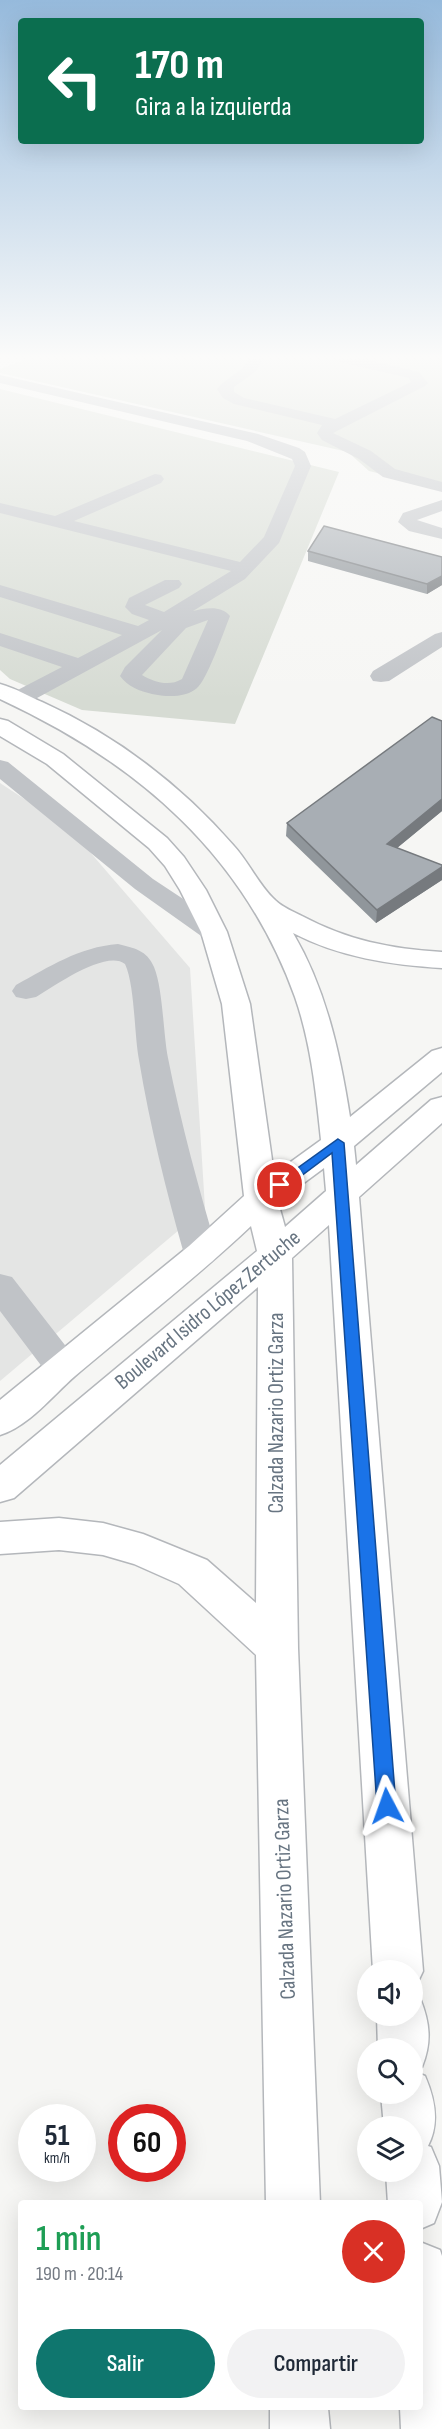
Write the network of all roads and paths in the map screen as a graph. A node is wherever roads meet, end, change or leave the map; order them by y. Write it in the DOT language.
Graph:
graph roads {
  1 [pos="300,472"];
  2 [pos="388,472"];
  3 [pos="154,479"];
  4 [pos="442,487"];
  5 [pos="442,505"];
  6 [pos="10,514"];
  7 [pos="59,521"];
  8 [pos="442,534"];
  9 [pos="233,572"];
  10 [pos="172,584"];
  11 [pos="0,591"];
  12 [pos="90,619"];
  13 [pos="163,619"];
  14 [pos="118,637"];
  15 [pos="442,638"];
  16 [pos="0,639"];
  17 [pos="34,650"];
  18 [pos="151,652"];
  19 [pos="71,663"];
  20 [pos="381,676"];
  21 [pos="5,702"];
  22 [pos="0,767"];
  23 [pos="263,904"];
  24 [pos="214,932"];
  25 [pos="442,960"];
  26 [pos="26,991"];
  27 [pos="442,1057"];
  28 [pos="442,1107"];
  29 [pos="338,1143"];
  30 [pos="342,1195"];
  31 [pos="261,1199"];
  32 [pos="201,1254"];
  33 [pos="275,1254"];
  34 [pos="0,1286"];
  35 [pos="62,1367"];
  36 [pos="0,1421"];
  37 [pos="0,1487"];
  38 [pos="0,1538"];
  39 [pos="277,1648"];
  40 [pos="397,1960"];
  41 [pos="413,2182"];
  42 [pos="293,2200"];
  43 [pos="415,2200"];
  44 [pos="423,2313"];
  45 [pos="299,2410"];
  46 [pos="300,2429"];
  47 [pos="431,2429"];
  1 -- 9 [label="lane"];
  2 -- 4 [label="lane"];
  3 -- 7 [label="lane"];
  5 -- 8 [label="lane"];
  6 -- 7 [label="lane"];
  6 -- 9 [label="lane"];
  7 -- 9 [label="lane"];
  9 -- 13 [label="lane"];
  10 -- 13 [label="lane"];
  11 -- 12 [label="lane"];
  12 -- 14 [label="lane"];
  12 -- 17 [label="lane"];
  13 -- 14 [label="lane"];
  13 -- 18 [label="lane"];
  13 -- 18 [label="lane"];
  14 -- 18 [label="lane"];
  14 -- 19 [label="lane"];
  15 -- 20 [label="lane"];
  16 -- 17 [label="lane"];
  17 -- 19 [label="lane"];
  19 -- 21 [label="lane"];
  21 -- 23 [label="main road"];
  21 -- 24 [label="main road, Calzada Nazario Ortiz Garza"];
  22 -- 24 [label="lane"];
  23 -- 25 [label="main road"];
  23 -- 29 [label="main road"];
  24 -- 31 [label="main road, Calzada Nazario Ortiz Garza"];
  26 -- 32 [label="lane"];
  27 -- 29 [label="main road"];
  28 -- 30 [label="main road, Boulevard Isidro López Zertuche"];
  29 -- 30 [label="main road"];
  29 -- 31 [label="main road"];
  30 -- 33 [label="main road, Boulevard Isidro López Zertuche"];
  30 -- 40 [label="main road"];
  31 -- 32 [label="main road"];
  31 -- 33 [label="main road, Calzada Nazario Ortiz Garza"];
  32 -- 35 [label="main road"];
  33 -- 37 [label="main road, Boulevard Isidro López Zertuche"];
  33 -- 39 [label="main road, Calzada Nazario Ortiz Garza"];
  34 -- 35 [label="lane"];
  35 -- 36 [label="main road"];
  38 -- 39 [label="main road"];
  39 -- 42 [label="main road, Calzada Nazario Ortiz Garza"];
  41 -- 43 [label="main road"];
  44 -- 47 [label="main road"];
  45 -- 46 [label="main road"];
}
